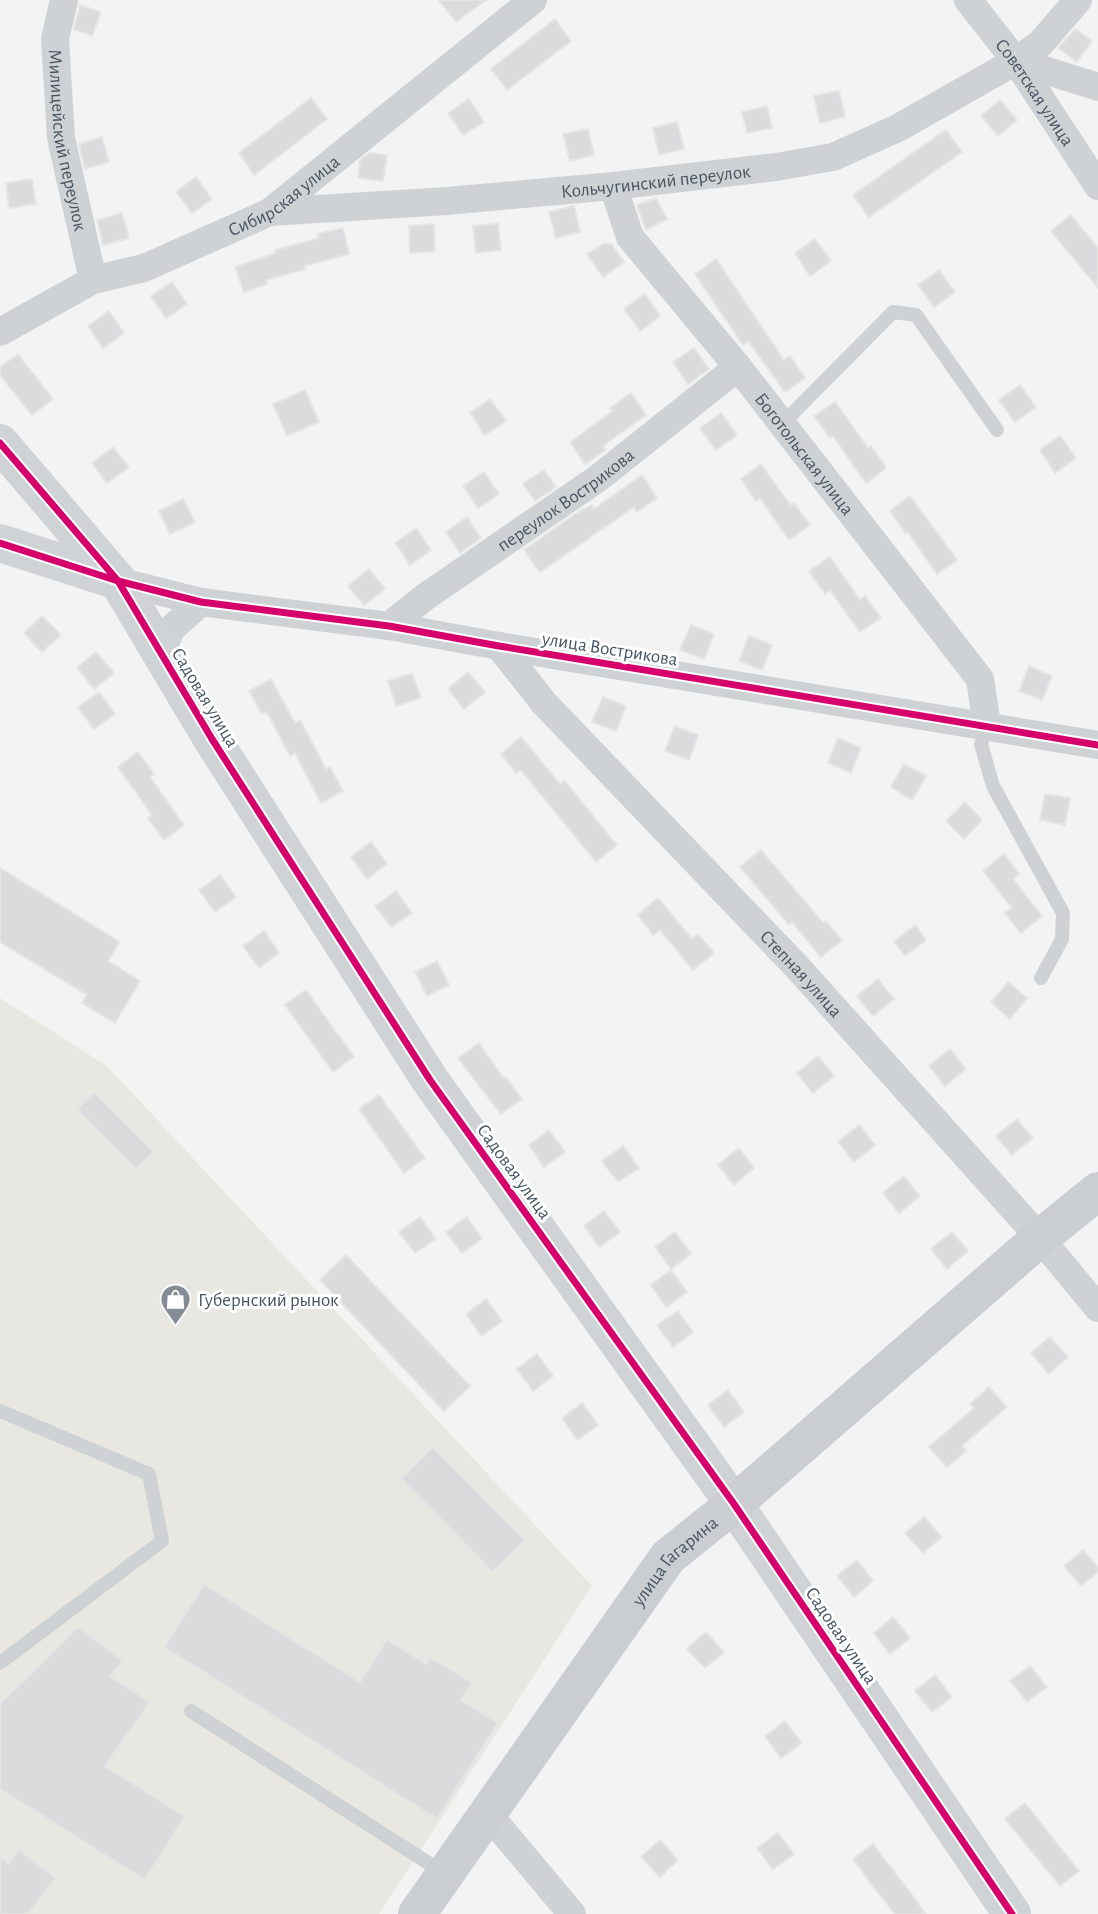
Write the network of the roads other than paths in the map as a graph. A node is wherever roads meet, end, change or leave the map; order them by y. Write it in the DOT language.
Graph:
graph roads {
  1 [pos="64,0"];
  2 [pos="533,0"];
  3 [pos="968,0"];
  4 [pos="1078,0"];
  5 [pos="1016,61"];
  6 [pos="1098,87"];
  7 [pos="613,186"];
  8 [pos="1098,186"];
  9 [pos="270,212"];
  10 [pos="93,280"];
  11 [pos="0,332"];
  12 [pos="738,367"];
  13 [pos="782,424"];
  14 [pos="997,430"];
  15 [pos="0,443"];
  16 [pos="0,543"];
  17 [pos="118,581"];
  18 [pos="201,602"];
  19 [pos="389,626"];
  20 [pos="499,646"];
  21 [pos="161,653"];
  22 [pos="988,725"];
  23 [pos="1098,745"];
  24 [pos="1041,978"];
  25 [pos="1098,1191"];
  26 [pos="1040,1238"];
  27 [pos="1098,1308"];
  28 [pos="0,1411"];
  29 [pos="734,1504"];
  30 [pos="0,1663"];
  31 [pos="191,1711"];
  32 [pos="488,1814"];
  33 [pos="446,1873"];
  34 [pos="417,1914"];
  35 [pos="572,1914"];
  36 [pos="1012,1914"];
  1 -- 10 [label="street, Милицейский переулок"];
  2 -- 9 [label="street, Сибирская улица"];
  3 -- 5 [label="street, Советская улица"];
  4 -- 5 [label="street, Кольчугинский переулок"];
  5 -- 6 [label="street"];
  5 -- 7 [label="street, Кольчугинский переулок"];
  5 -- 8 [label="street, Советская улица"];
  7 -- 9 [label="street, Кольчугинский переулок"];
  7 -- 12 [label="street, Боготольская улица"];
  9 -- 10 [label="street, Сибирская улица"];
  10 -- 11 [label="street, Сибирская улица"];
  12 -- 13 [label="street, Боготольская улица"];
  12 -- 19 [label="street, переулок Вострикова"];
  13 -- 14 [label="lane"];
  13 -- 22 [label="street, Боготольская улица"];
  15 -- 17 [label="street, Садовая улица"];
  16 -- 17 [label="street"];
  17 -- 18 [label="street, улица Вострикова"];
  17 -- 21 [label="street, Садовая улица"];
  18 -- 19 [label="street, улица Вострикова"];
  18 -- 21 [label="street"];
  19 -- 20 [label="street, улица Вострикова"];
  20 -- 22 [label="street, улица Вострикова"];
  20 -- 26 [label="street, Степная улица"];
  21 -- 29 [label="street, Садовая улица"];
  22 -- 23 [label="street, улица Вострикова"];
  22 -- 24 [label="lane"];
  25 -- 26 [label="main road, улица Гагарина"];
  26 -- 27 [label="street, Степная улица"];
  26 -- 29 [label="main road, улица Гагарина"];
  28 -- 30 [label="lane"];
  29 -- 32 [label="main road, улица Гагарина"];
  29 -- 36 [label="street, Садовая улица"];
  31 -- 33 [label="lane"];
  32 -- 33 [label="main road, улица Гагарина"];
  32 -- 35 [label="street"];
  33 -- 34 [label="main road, улица Гагарина"];
}
